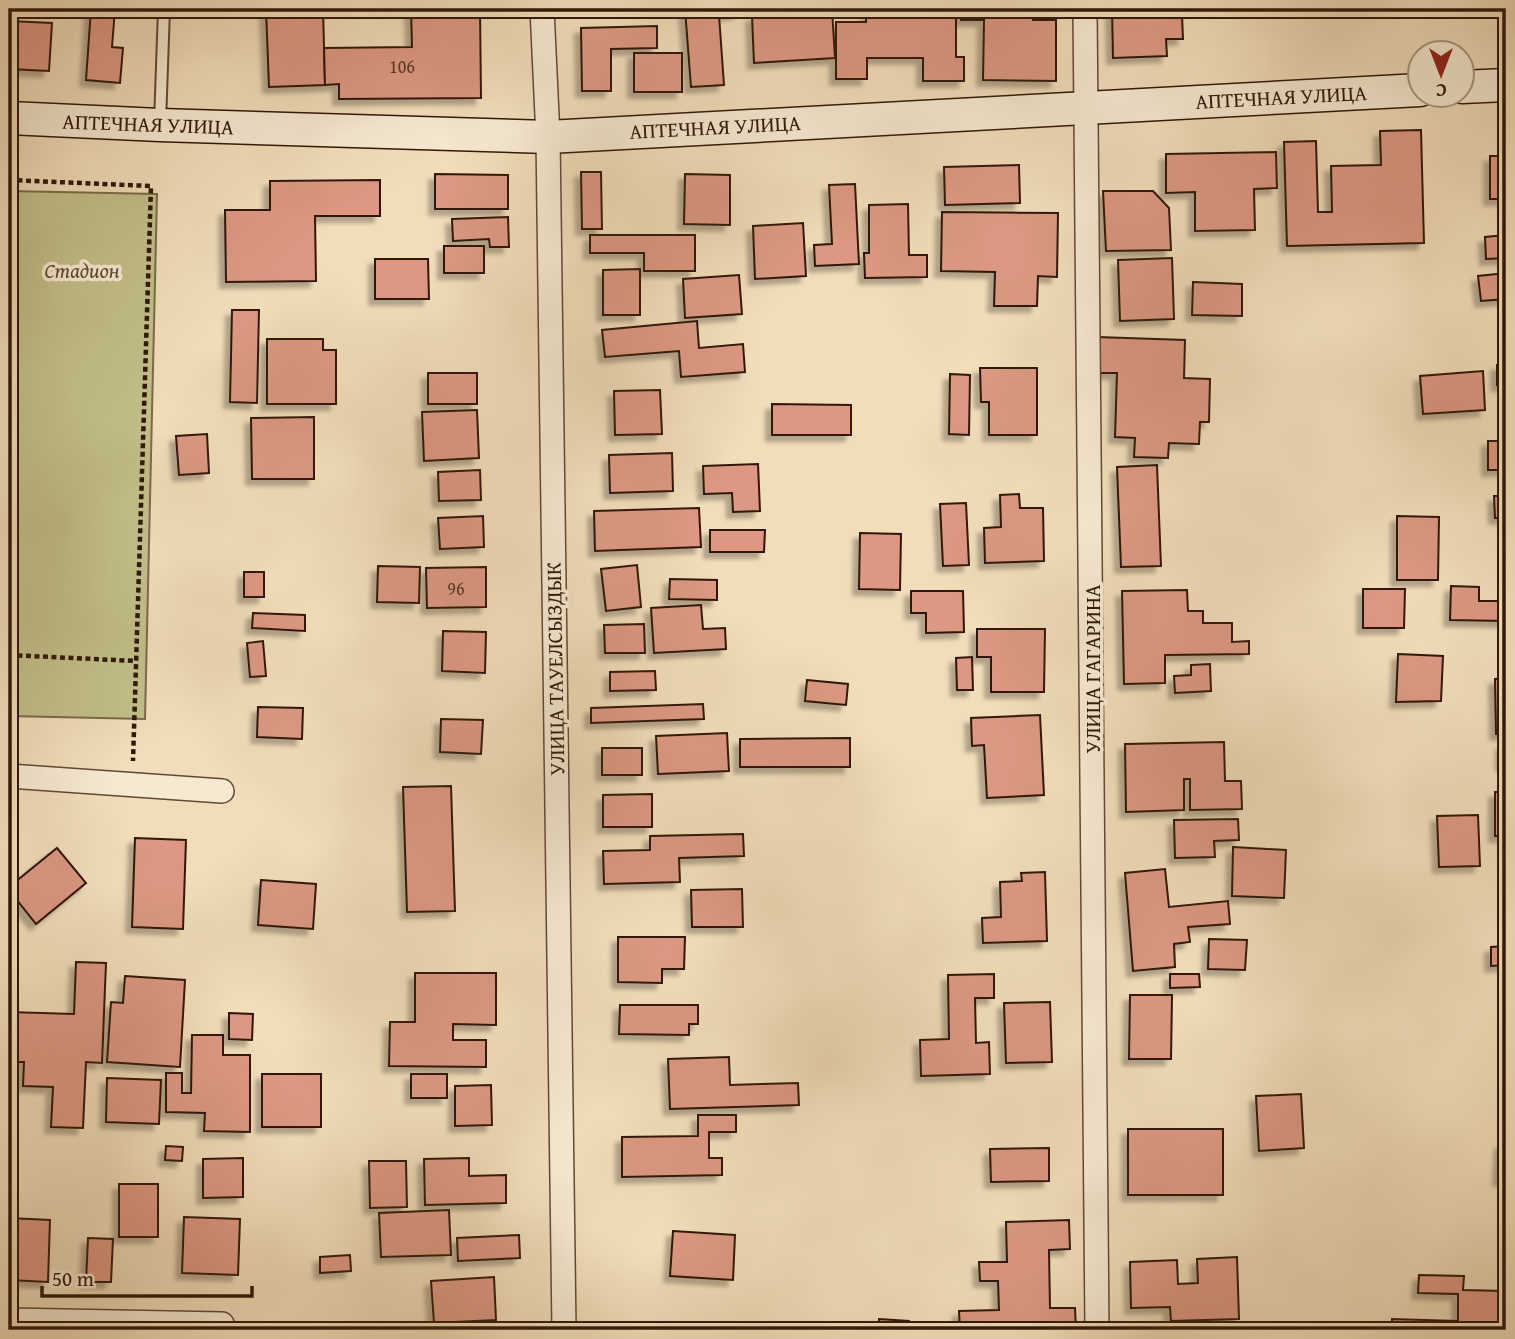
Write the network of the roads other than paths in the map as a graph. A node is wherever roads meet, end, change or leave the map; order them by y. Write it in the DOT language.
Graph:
graph roads {
  1 [pos="164,9"];
  2 [pos="542,9"];
  3 [pos="1085,9"];
  4 [pos="1506,85"];
  5 [pos="1476,86"];
  6 [pos="1406,90"];
  7 [pos="1087,106"];
  8 [pos="9,118"];
  9 [pos="160,125"];
  10 [pos="548,137"];
  11 [pos="9,776"];
  12 [pos="222,791"];
  13 [pos="9,1320"];
  14 [pos="222,1324"];
  15 [pos="564,1330"];
  16 [pos="1097,1330"];
  1 -- 9 [label="lane"];
  2 -- 10 [label="street, УЛИЦА ТАУЕЛСЫЗДЫК"];
  3 -- 7 [label="street, УЛИЦА ГАГАРИНА"];
  4 -- 5 [label="main road"];
  6 -- 7 [label="main road, АПТЕЧНАЯ УЛИЦА"];
  7 -- 10 [label="main road, АПТЕЧНАЯ УЛИЦА"];
  7 -- 16 [label="street, УЛИЦА ГАГАРИНА"];
  8 -- 9 [label="main road, АПТЕЧНАЯ УЛИЦА"];
  9 -- 10 [label="main road, АПТЕЧНАЯ УЛИЦА"];
  10 -- 15 [label="street, УЛИЦА ТАУЕЛСЫЗДЫК"];
  11 -- 12 [label="street"];
  13 -- 14 [label="street"];
}
